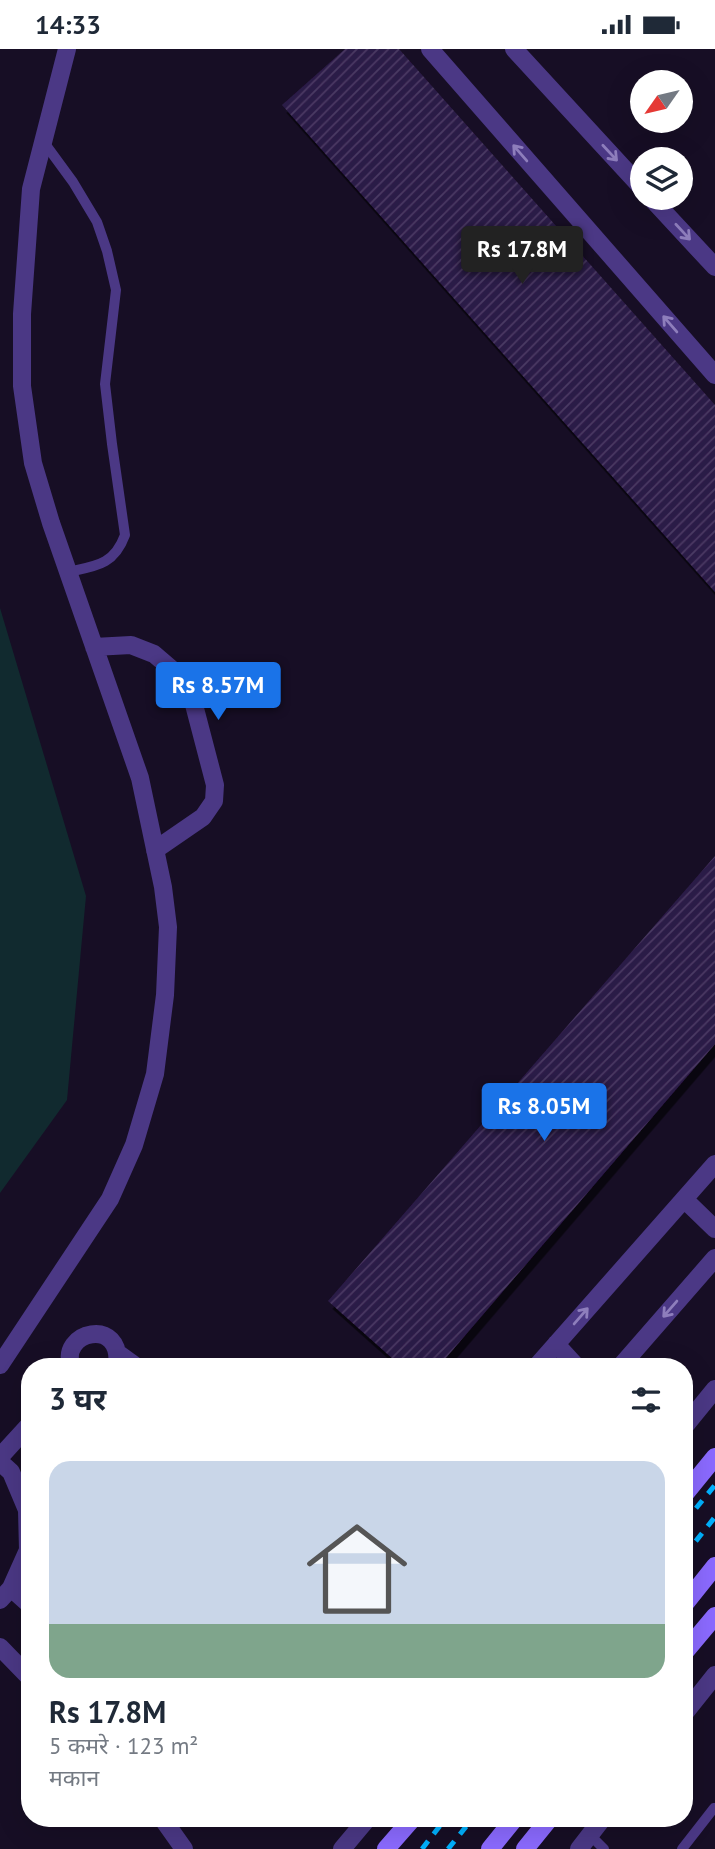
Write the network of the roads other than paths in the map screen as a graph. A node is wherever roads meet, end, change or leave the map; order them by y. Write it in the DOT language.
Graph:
graph roads {
  1 [pos="67,49"];
  2 [pos="430,49"];
  3 [pos="514,49"];
  4 [pos="43,141"];
  5 [pos="630,175"];
  6 [pos="662,210"];
  7 [pos="715,267"];
  8 [pos="715,375"];
  9 [pos="68,572"];
  10 [pos="94,647"];
  11 [pos="155,850"];
  12 [pos="715,1164"];
  13 [pos="684,1199"];
  14 [pos="715,1229"];
  15 [pos="715,1258"];
  16 [pos="556,1344"];
  17 [pos="70,1358"];
  18 [pos="118,1358"];
  19 [pos="544,1358"];
  20 [pos="569,1358"];
  21 [pos="628,1358"];
  22 [pos="0,1365"];
  23 [pos="715,1389"];
  24 [pos="693,1416"];
  25 [pos="21,1434"];
  26 [pos="715,1457"];
  27 [pos="0,1459"];
  28 [pos="693,1484"];
  29 [pos="21,1496"];
  30 [pos="21,1564"];
  31 [pos="715,1566"];
  32 [pos="6,1594"];
  33 [pos="693,1594"];
  34 [pos="715,1616"];
  35 [pos="693,1642"];
  36 [pos="0,1647"];
  37 [pos="21,1669"];
  38 [pos="715,1675"];
  39 [pos="693,1703"];
  40 [pos="714,1808"];
  41 [pos="168,1827"];
  42 [pos="360,1827"];
  43 [pos="405,1827"];
  44 [pos="508,1827"];
  45 [pos="543,1827"];
  46 [pos="596,1827"];
  47 [pos="584,1842"];
  48 [pos="184,1849"];
  49 [pos="342,1849"];
  50 [pos="386,1849"];
  51 [pos="490,1849"];
  52 [pos="525,1849"];
  53 [pos="604,1849"];
  54 [pos="682,1849"];
  1 -- 4 [label="street"];
  8 -- 2 [label="street, one-way"];
  3 -- 5 [label="street, one-way"];
  4 -- 9 [label="street"];
  4 -- 9 [label="lane"];
  6 -- 7 [label="street, one-way"];
  9 -- 10 [label="street"];
  10 -- 11 [label="street"];
  10 -- 11 [label="street"];
  11 -- 22 [label="street"];
  12 -- 13 [label="street"];
  13 -- 14 [label="street"];
  16 -- 13 [label="street, one-way"];
  15 -- 21 [label="street, one-way"];
  16 -- 19 [label="street"];
  16 -- 20 [label="street"];
  17 -- 18 [label="street"];
  23 -- 24 [label="street"];
  25 -- 27 [label="street"];
  26 -- 28 [label="main road"];
  27 -- 29 [label="street"];
  30 -- 32 [label="street"];
  31 -- 33 [label="main road"];
  34 -- 35 [label="main road"];
  36 -- 37 [label="street"];
  38 -- 39 [label="street"];
  40 -- 54 [label="lane"];
  41 -- 48 [label="street"];
  42 -- 49 [label="street"];
  43 -- 50 [label="main road"];
  44 -- 51 [label="main road"];
  45 -- 52 [label="main road"];
  46 -- 47 [label="street"];
  47 -- 53 [label="lane"];
}
